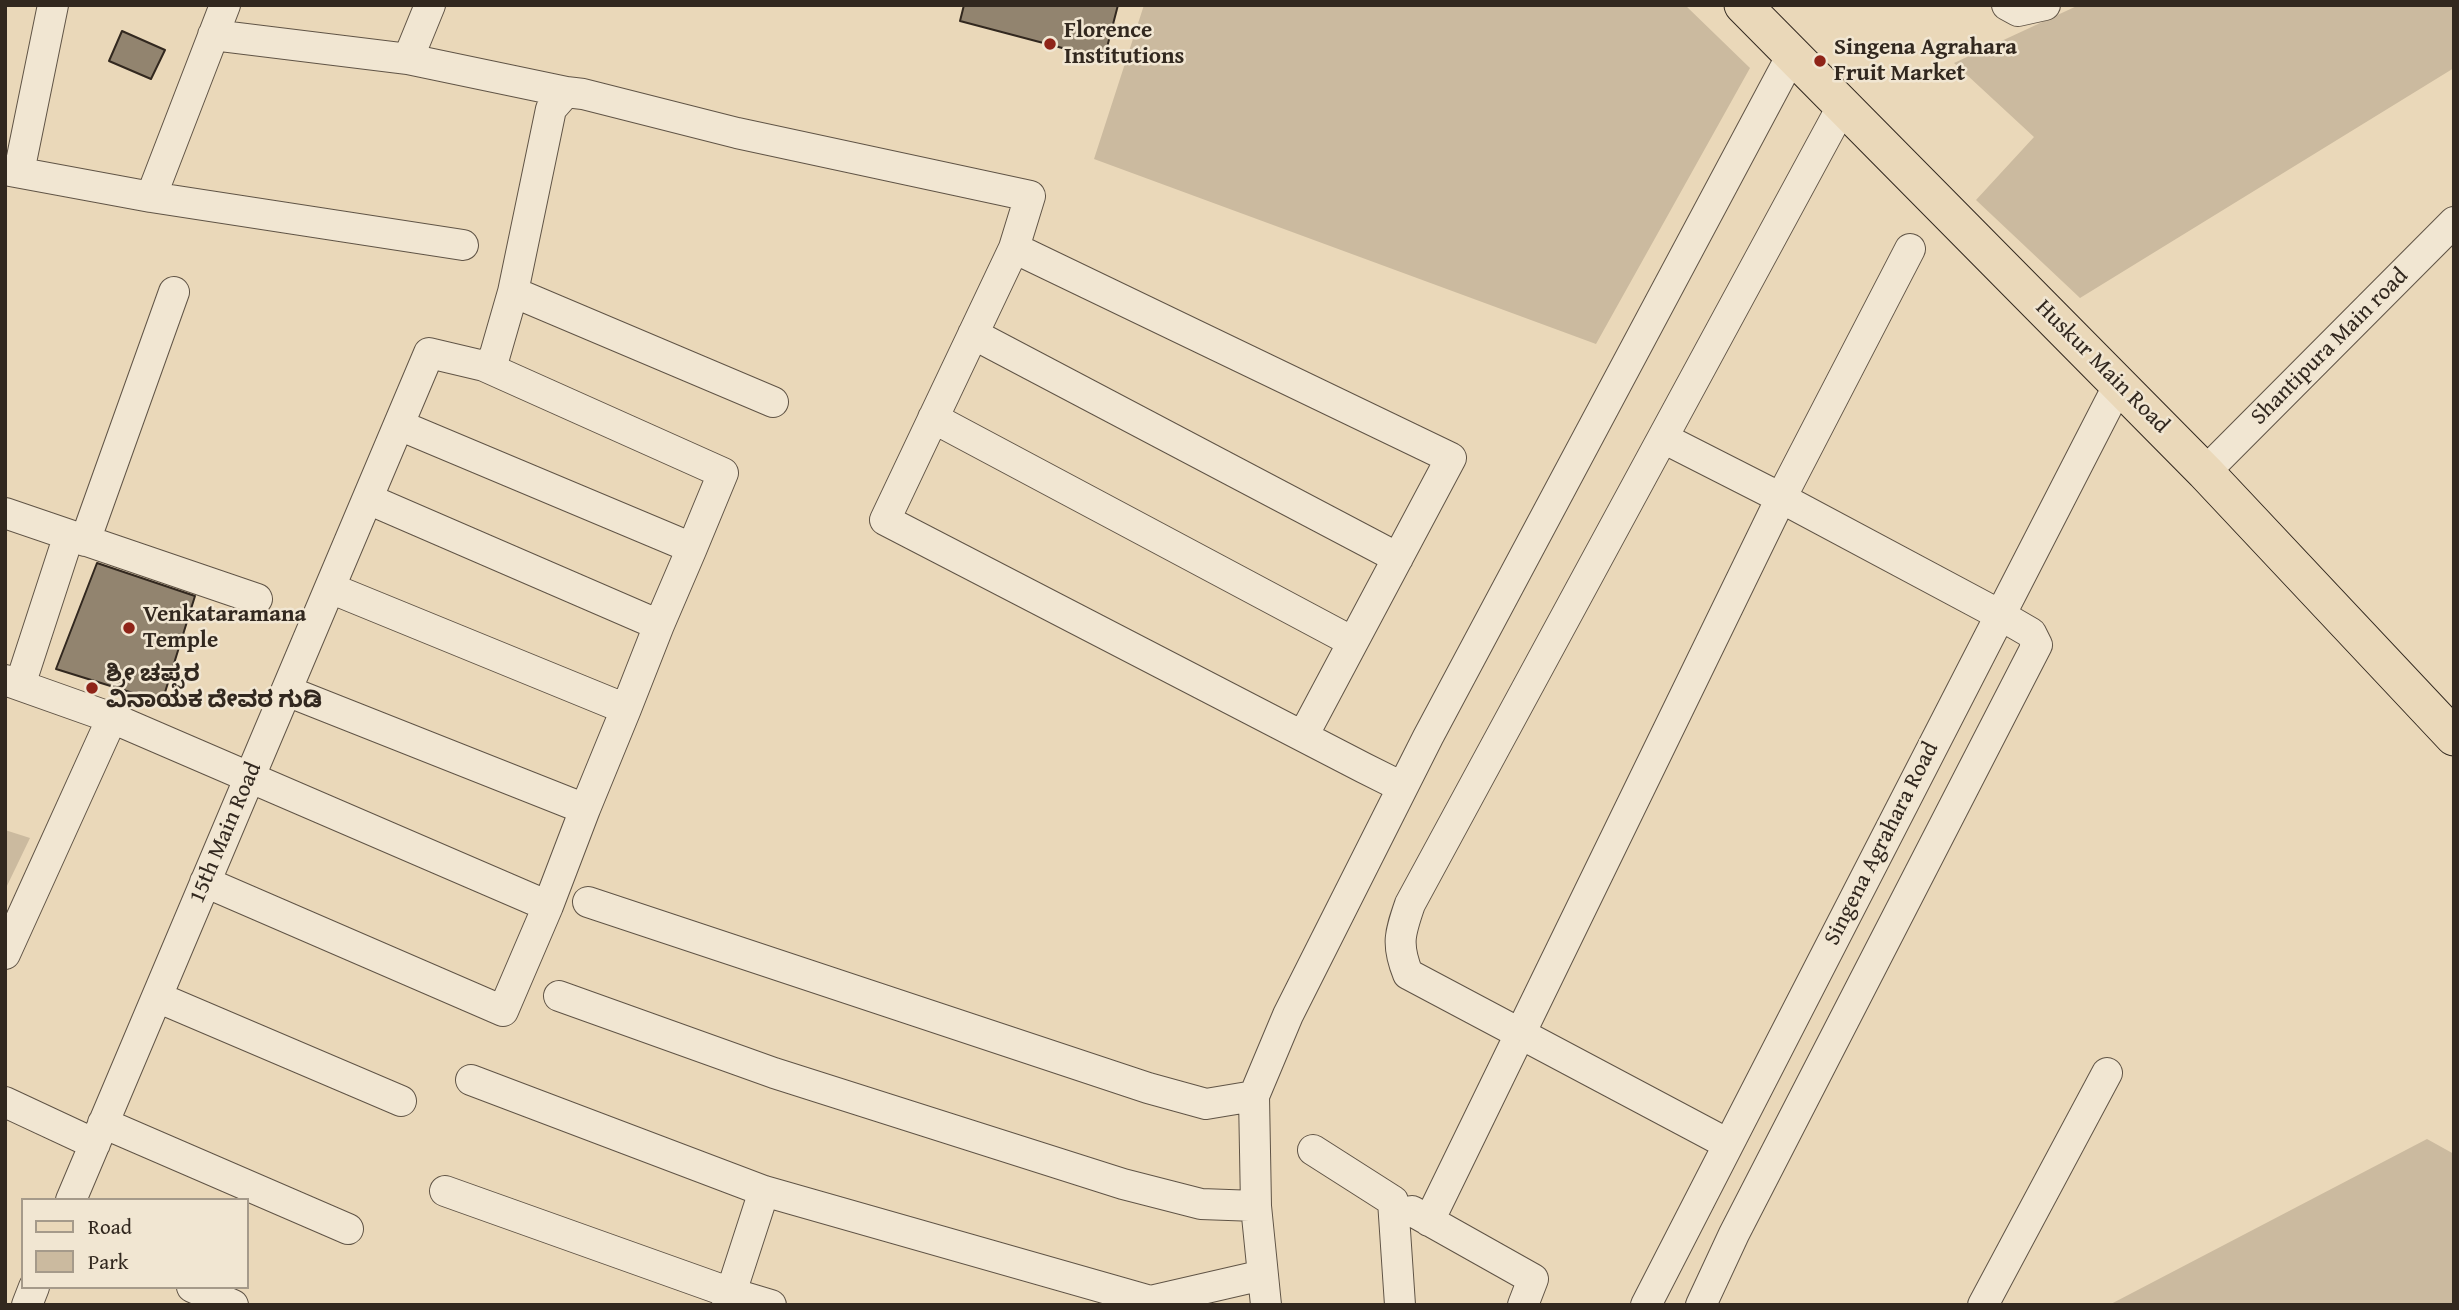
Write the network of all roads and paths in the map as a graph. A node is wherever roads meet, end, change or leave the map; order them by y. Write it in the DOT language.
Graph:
graph roads {
  1 [pos="53,5"];
  2 [pos="225,5"];
  3 [pos="430,5"];
  4 [pos="1743,5"];
  5 [pos="2007,5"];
  6 [pos="2045,5"];
  7 [pos="213,35"];
  8 [pos="1793,53"];
  9 [pos="408,59"];
  10 [pos="566,92"];
  11 [pos="1843,105"];
  12 [pos="12,171"];
  13 [pos="151,197"];
  14 [pos="2454,222"];
  15 [pos="463,245"];
  16 [pos="1014,248"];
  17 [pos="1910,249"];
  18 [pos="174,292"];
  19 [pos="513,292"];
  20 [pos="973,334"];
  21 [pos="484,366"];
  22 [pos="2119,384"];
  23 [pos="773,402"];
  24 [pos="933,418"];
  25 [pos="399,425"];
  26 [pos="1663,438"];
  27 [pos="2206,472"];
  28 [pos="1781,498"];
  29 [pos="368,499"];
  30 [pos="5,513"];
  31 [pos="76,542"];
  32 [pos="692,548"];
  33 [pos="1398,558"];
  34 [pos="330,588"];
  35 [pos="257,599"];
  36 [pos="2000,615"];
  37 [pos="659,625"];
  38 [pos="1353,642"];
  39 [pos="13,682"];
  40 [pos="287,691"];
  41 [pos="625,709"];
  42 [pos="112,718"];
  43 [pos="1303,736"];
  44 [pos="2454,737"];
  45 [pos="250,776"];
  46 [pos="1402,788"];
  47 [pos="585,809"];
  48 [pos="205,883"];
  49 [pos="588,902"];
  50 [pos="548,906"];
  51 [pos="5,954"];
  52 [pos="559,996"];
  53 [pos="157,997"];
  54 [pos="1519,1033"];
  55 [pos="2107,1073"];
  56 [pos="471,1080"];
  57 [pos="1254,1096"];
  58 [pos="401,1101"];
  59 [pos="5,1102"];
  60 [pos="99,1134"];
  61 [pos="1728,1144"];
  62 [pos="1313,1150"];
  63 [pos="445,1191"];
  64 [pos="764,1191"];
  65 [pos="72,1198"];
  66 [pos="1393,1201"];
  67 [pos="1256,1206"];
  68 [pos="1429,1221"];
  69 [pos="348,1229"];
  70 [pos="1263,1275"];
  71 [pos="197,1289"];
  72 [pos="729,1299"];
  73 [pos="1150,1303"];
  74 [pos="233,1305"];
  75 [pos="771,1305"];
  76 [pos="1266,1305"];
  77 [pos="1400,1305"];
  78 [pos="1523,1305"];
  79 [pos="1646,1305"];
  80 [pos="1701,1305"];
  81 [pos="1983,1305"];
  1 -- 12 [label="street"];
  2 -- 7 [label="street"];
  3 -- 9 [label="street"];
  4 -- 8 [label="main road, Huskur Main Road"];
  5 -- 6 [label="street"];
  7 -- 9 [label="street"];
  7 -- 13 [label="street"];
  8 -- 11 [label="main road, Huskur Main Road"];
  8 -- 46 [label="street"];
  9 -- 10 [label="street"];
  10 -- 16 [label="street"];
  10 -- 19 [label="street"];
  11 -- 22 [label="main road, Huskur Main Road"];
  11 -- 26 [label="street"];
  12 -- 13 [label="street"];
  13 -- 15 [label="street"];
  14 -- 27 [label="street, Shantipura Main road"];
  16 -- 20 [label="street"];
  16 -- 33 [label="street"];
  17 -- 28 [label="street"];
  18 -- 31 [label="street"];
  19 -- 21 [label="street"];
  19 -- 23 [label="street"];
  20 -- 24 [label="street"];
  20 -- 33 [label="street"];
  21 -- 25 [label="street, 15th Main Road"];
  21 -- 32 [label="street"];
  22 -- 27 [label="main road, Huskur Main Road"];
  22 -- 36 [label="street, Singena Agrahara Road"];
  24 -- 38 [label="street"];
  24 -- 43 [label="street"];
  25 -- 29 [label="street, 15th Main Road"];
  25 -- 32 [label="street"];
  26 -- 28 [label="street"];
  26 -- 54 [label="street"];
  27 -- 44 [label="main road, Huskur Main Road"];
  28 -- 36 [label="street"];
  28 -- 54 [label="street"];
  29 -- 34 [label="street, 15th Main Road"];
  29 -- 37 [label="street"];
  30 -- 31 [label="street"];
  31 -- 35 [label="street"];
  31 -- 39 [label="street"];
  32 -- 37 [label="street"];
  33 -- 38 [label="street"];
  34 -- 40 [label="street, 15th Main Road"];
  34 -- 41 [label="street"];
  36 -- 61 [label="street, Singena Agrahara Road"];
  36 -- 80 [label="street"];
  37 -- 41 [label="street"];
  38 -- 43 [label="street"];
  39 -- 42 [label="street"];
  40 -- 45 [label="street, 15th Main Road"];
  40 -- 47 [label="street"];
  41 -- 47 [label="street"];
  42 -- 45 [label="street"];
  42 -- 51 [label="street"];
  43 -- 46 [label="street"];
  45 -- 48 [label="street, 15th Main Road"];
  45 -- 50 [label="street"];
  46 -- 57 [label="street"];
  47 -- 50 [label="street"];
  48 -- 50 [label="street"];
  48 -- 53 [label="street, 15th Main Road"];
  49 -- 57 [label="street"];
  52 -- 67 [label="street"];
  53 -- 58 [label="street"];
  53 -- 60 [label="street, 15th Main Road"];
  54 -- 61 [label="street"];
  54 -- 68 [label="street"];
  55 -- 81 [label="street"];
  56 -- 64 [label="street"];
  57 -- 67 [label="street"];
  59 -- 60 [label="street"];
  60 -- 65 [label="street, 15th Main Road"];
  60 -- 69 [label="street"];
  61 -- 79 [label="street, Singena Agrahara Road"];
  62 -- 66 [label="street"];
  63 -- 72 [label="street"];
  64 -- 72 [label="street"];
  64 -- 73 [label="street"];
  66 -- 68 [label="street"];
  66 -- 77 [label="street"];
  67 -- 70 [label="street"];
  68 -- 78 [label="street"];
  70 -- 73 [label="street"];
  70 -- 76 [label="street"];
  71 -- 74 [label="street"];
  72 -- 75 [label="street"];
}
